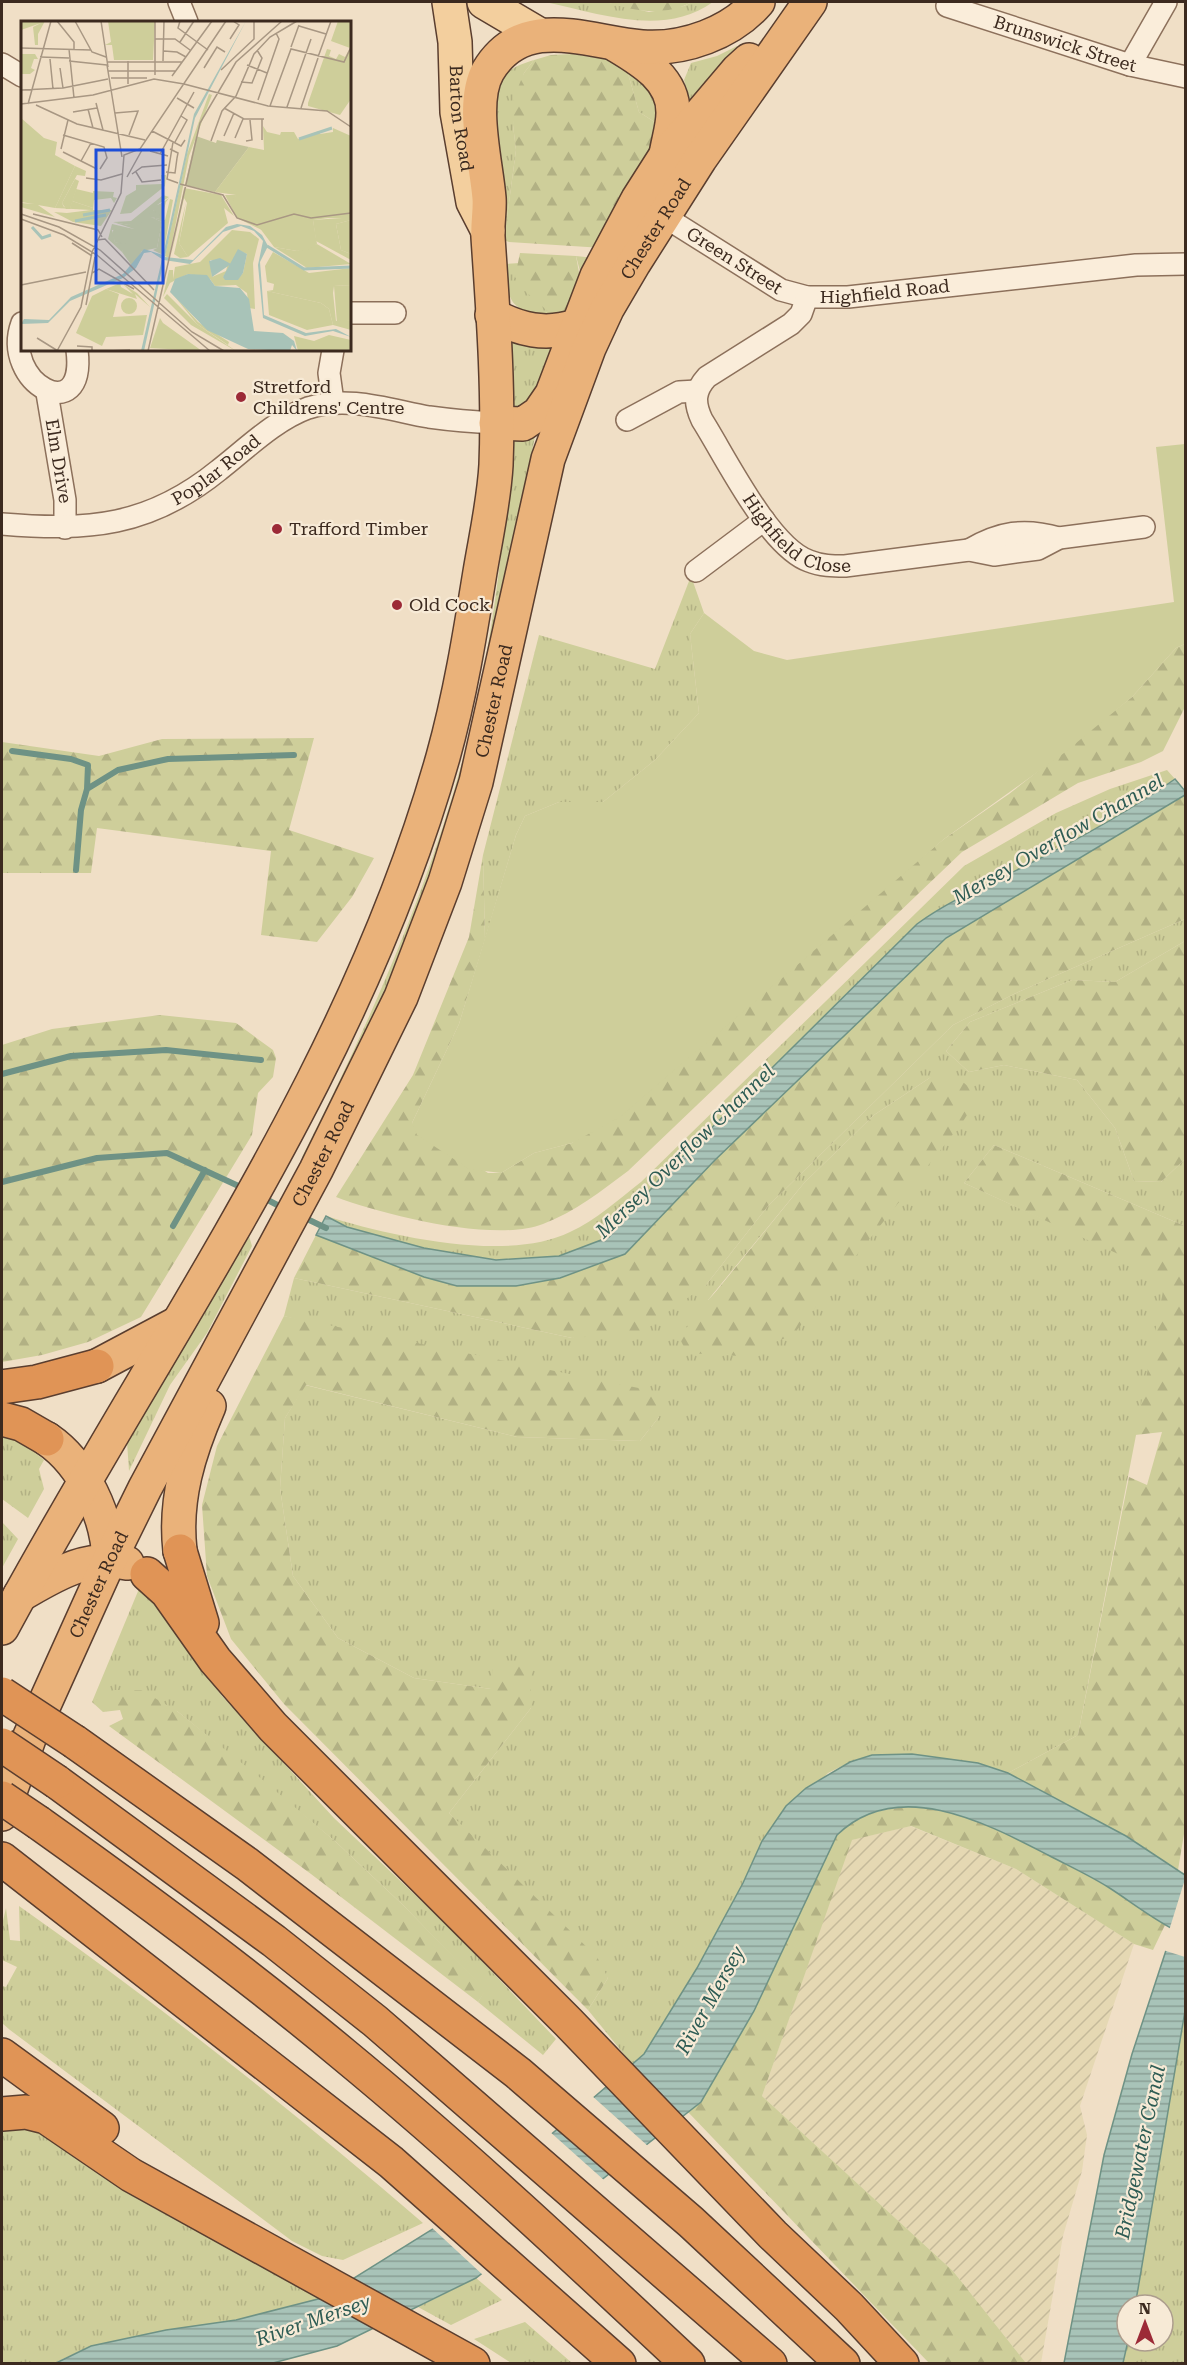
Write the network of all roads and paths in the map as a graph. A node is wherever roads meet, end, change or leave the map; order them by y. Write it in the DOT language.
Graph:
graph roads {
  1 [pos="180,2"];
  2 [pos="449,2"];
  3 [pos="484,2"];
  4 [pos="758,2"];
  5 [pos="1166,2"];
  6 [pos="947,6"];
  7 [pos="805,10"];
  8 [pos="187,21"];
  9 [pos="540,35"];
  10 [pos="614,44"];
  11 [pos="1130,65"];
  12 [pos="1185,77"];
  13 [pos="666,155"];
  14 [pos="665,217"];
  15 [pos="488,231"];
  16 [pos="1185,264"];
  17 [pos="807,297"];
  18 [pos="351,313"];
  19 [pos="395,313"];
  20 [pos="492,315"];
  21 [pos="576,326"];
  22 [pos="11,330"];
  23 [pos="77,351"];
  24 [pos="333,351"];
  25 [pos="697,391"];
  26 [pos="47,393"];
  27 [pos="552,394"];
  28 [pos="333,402"];
  29 [pos="627,420"];
  30 [pos="496,423"];
  31 [pos="548,459"];
  32 [pos="764,520"];
  33 [pos="2,524"];
  34 [pos="1144,527"];
  35 [pos="65,528"];
  36 [pos="696,571"];
  37 [pos="274,1249"];
  38 [pos="178,1323"];
  39 [pos="2,1387"];
  40 [pos="2,1419"];
  41 [pos="83,1481"];
  42 [pos="109,1561"];
  43 [pos="20,1595"];
  44 [pos="2,1628"];
  45 [pos="215,1660"];
  46 [pos="2,1694"];
  47 [pos="2,1745"];
  48 [pos="2,1798"];
  49 [pos="2,1814"];
  50 [pos="10,1865"];
  51 [pos="2,2055"];
  52 [pos="2,2114"];
  53 [pos="773,2235"];
  54 [pos="268,2249"];
  55 [pos="473,2364"];
  56 [pos="619,2364"];
  57 [pos="688,2364"];
  58 [pos="770,2364"];
  59 [pos="843,2364"];
  60 [pos="882,2364"];
  61 [pos="902,2364"];
  1 -- 8 [label="street"];
  2 -- 15 [label="main road, Barton Road"];
  3 -- 9 [label="main road"];
  4 -- 10 [label="highway, Chester Road"];
  5 -- 11 [label="street"];
  6 -- 11 [label="street, Brunswick Street"];
  7 -- 13 [label="highway, Chester Road"];
  7 -- 14 [label="highway, Chester Road"];
  9 -- 10 [label="highway, Chester Road"];
  9 -- 15 [label="highway, Chester Road"];
  10 -- 13 [label="highway, Chester Road"];
  11 -- 12 [label="street, Brunswick Street"];
  13 -- 21 [label="highway, Chester Road"];
  14 -- 17 [label="street, Green Street"];
  14 -- 31 [label="highway, Chester Road"];
  15 -- 20 [label="highway, Chester Road"];
  16 -- 17 [label="street, Highfield Road"];
  17 -- 25 [label="street, Highfield Road"];
  18 -- 19 [label="street"];
  20 -- 21 [label="highway"];
  20 -- 30 [label="highway, Chester Road"];
  21 -- 27 [label="highway, Chester Road"];
  22 -- 26 [label="street"];
  23 -- 26 [label="street"];
  24 -- 28 [label="street"];
  25 -- 29 [label="street"];
  25 -- 32 [label="street, Highfield Close"];
  26 -- 35 [label="street, Elm Drive"];
  27 -- 30 [label="highway, Chester Road"];
  27 -- 31 [label="highway, Chester Road"];
  28 -- 30 [label="street, Poplar Road"];
  28 -- 35 [label="street, Poplar Road"];
  30 -- 38 [label="highway, Chester Road"];
  31 -- 37 [label="highway, Chester Road"];
  32 -- 34 [label="street, Highfield Close"];
  32 -- 36 [label="street"];
  33 -- 35 [label="street, Poplar Road"];
  37 -- 42 [label="highway, Chester Road"];
  37 -- 45 [label="highway"];
  38 -- 39 [label="highway"];
  38 -- 41 [label="highway, Chester Road"];
  40 -- 41 [label="highway"];
  41 -- 42 [label="highway"];
  41 -- 43 [label="highway, Chester Road"];
  42 -- 43 [label="highway"];
  42 -- 45 [label="highway"];
  42 -- 49 [label="highway, Chester Road"];
  43 -- 44 [label="highway, Chester Road"];
  45 -- 53 [label="highway"];
  46 -- 59 [label="highway, bridge"];
  47 -- 58 [label="highway, bridge"];
  48 -- 57 [label="highway, bridge"];
  50 -- 56 [label="highway"];
  51 -- 54 [label="highway"];
  52 -- 54 [label="highway"];
  53 -- 60 [label="highway"];
  53 -- 61 [label="highway"];
  54 -- 55 [label="highway"];
}
